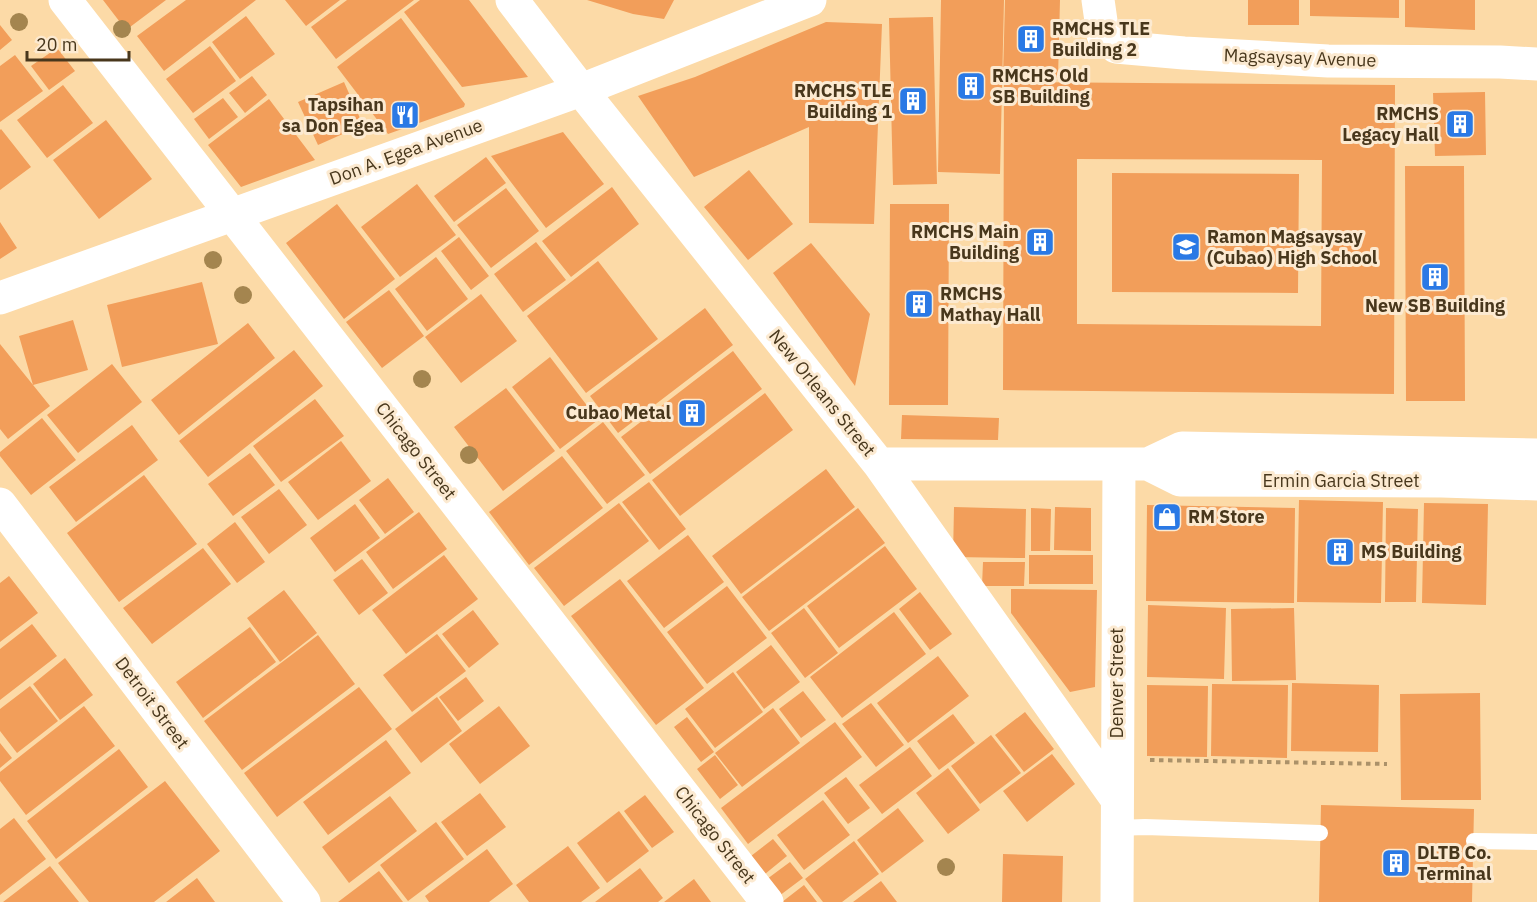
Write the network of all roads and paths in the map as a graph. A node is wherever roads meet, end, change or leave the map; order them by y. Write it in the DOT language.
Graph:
graph roads {
  1 [pos="66,0"];
  2 [pos="512,0"];
  3 [pos="810,0"];
  4 [pos="1098,0"];
  5 [pos="1537,64"];
  6 [pos="581,90"];
  7 [pos="232,214"];
  8 [pos="0,298"];
  9 [pos="1537,455"];
  10 [pos="879,464"];
  11 [pos="1133,464"];
  12 [pos="1537,484"];
  13 [pos="0,504"];
  14 [pos="1117,759"];
  15 [pos="1387,764"];
  16 [pos="1116,813"];
  17 [pos="1320,833"];
  18 [pos="1474,841"];
  19 [pos="1537,842"];
  20 [pos="304,902"];
  21 [pos="768,902"];
  22 [pos="1117,902"];
  1 -- 7 [label="street, Chicago Street"];
  2 -- 6 [label="street, New Orleans Street"];
  3 -- 6 [label="street, Don A. Egea Avenue"];
  4 -- 5 [label="street, Magsaysay Avenue"];
  6 -- 7 [label="street, Don A. Egea Avenue"];
  6 -- 10 [label="street, New Orleans Street"];
  7 -- 8 [label="street, Don A. Egea Avenue"];
  7 -- 21 [label="street, Chicago Street"];
  9 -- 11 [label="street, Ermin Garcia Street"];
  10 -- 11 [label="street, Ermin Garcia Street"];
  10 -- 16 [label="street, New Orleans Street"];
  11 -- 12 [label="street, Ermin Garcia Street"];
  11 -- 14 [label="street, Denver Street"];
  13 -- 20 [label="street, Detroit Street"];
  14 -- 15 [label="path"];
  14 -- 16 [label="street, Denver Street"];
  16 -- 17 [label="lane"];
  16 -- 22 [label="street, Denver Street"];
  18 -- 19 [label="lane"];
}
